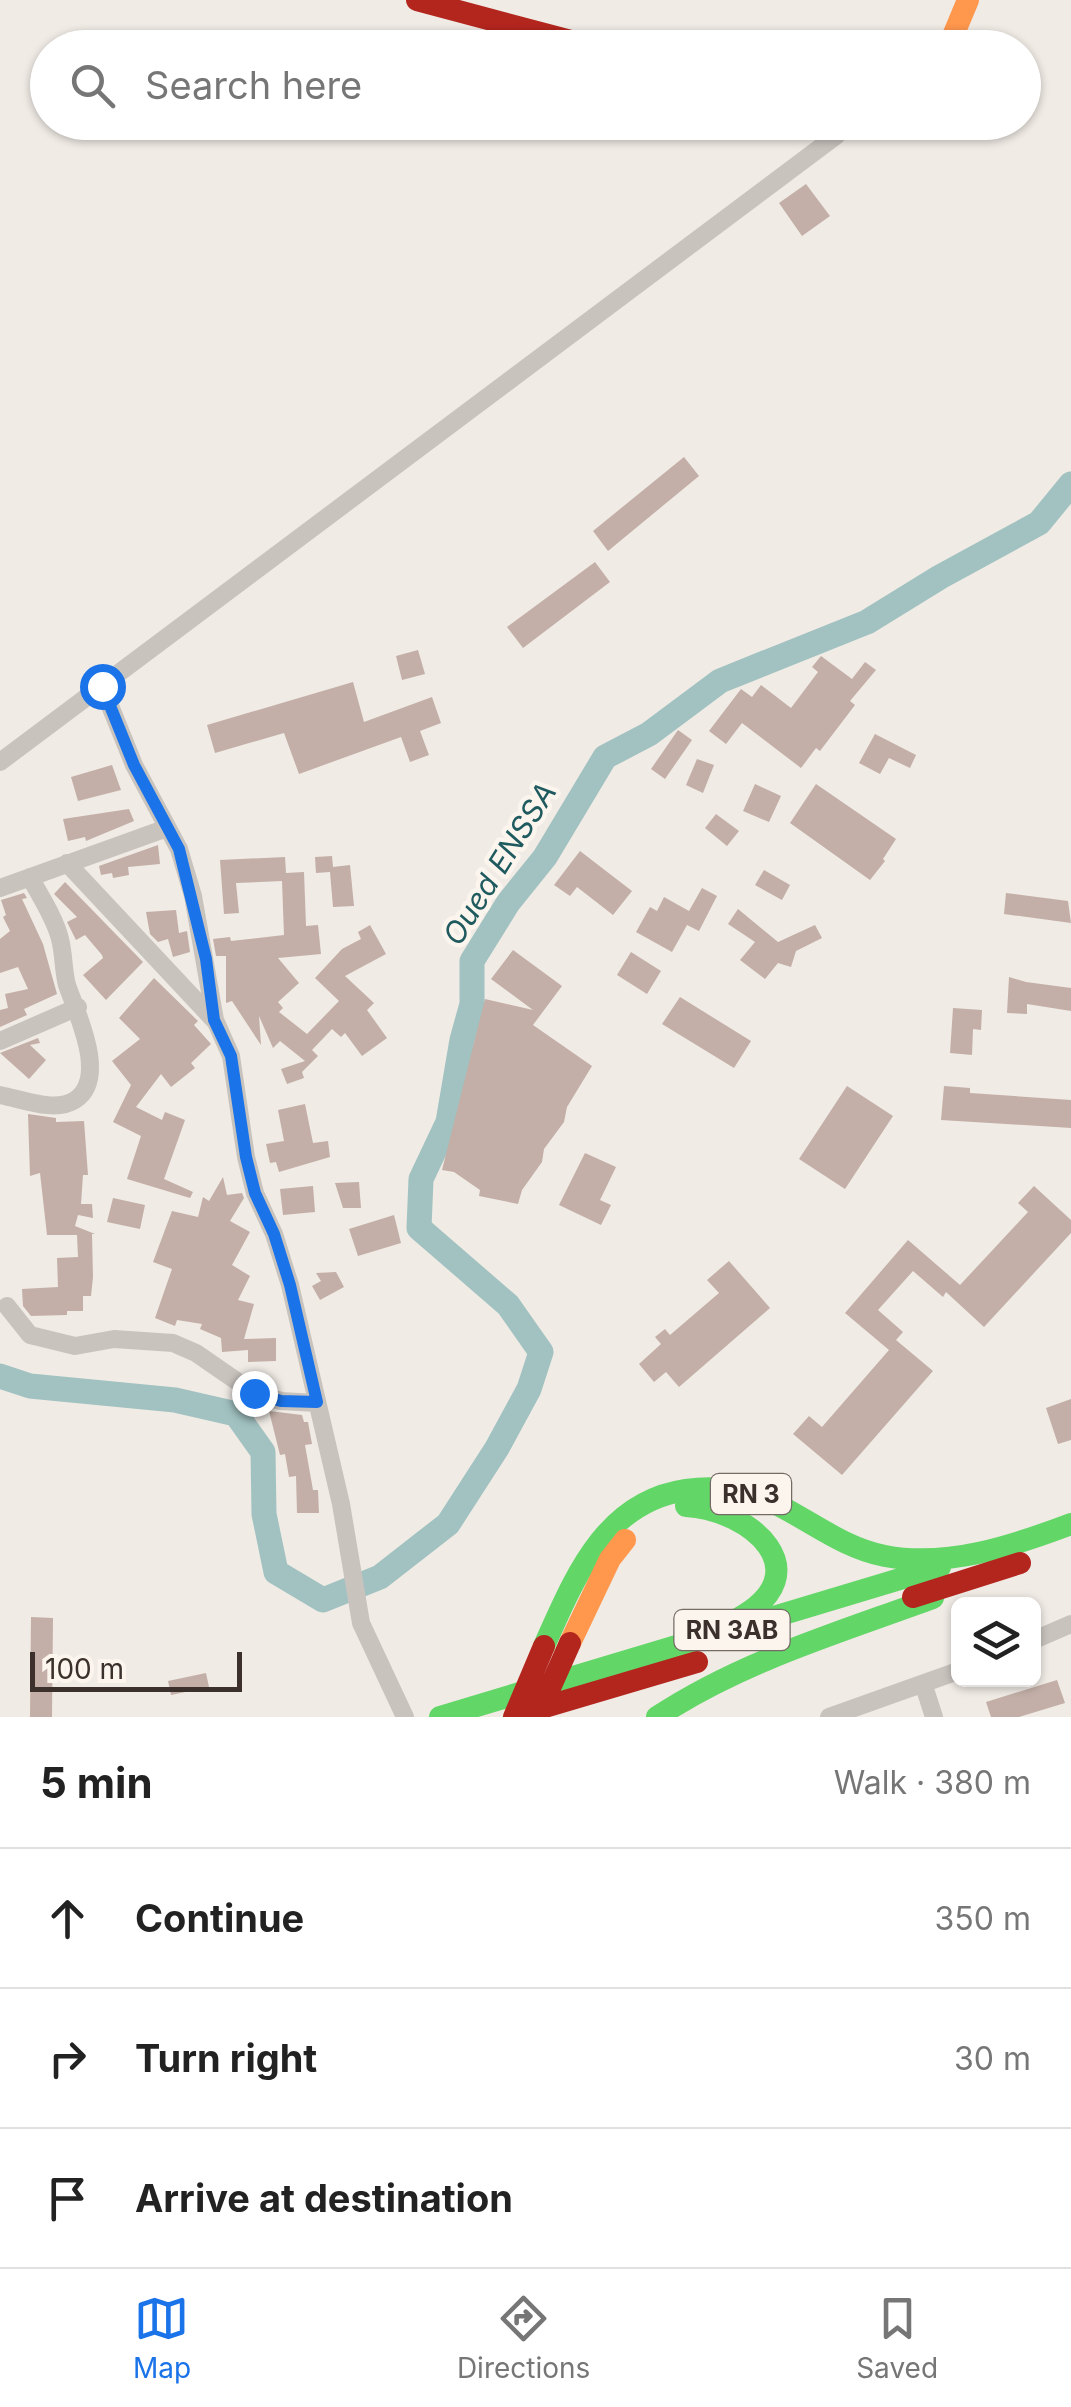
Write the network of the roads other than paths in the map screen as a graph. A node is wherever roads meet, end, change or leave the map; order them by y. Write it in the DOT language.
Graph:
graph roads {
  1 [pos="417,0"];
  2 [pos="968,0"];
  3 [pos="530,30"];
  4 [pos="956,30"];
  5 [pos="830,140"];
  6 [pos="102,686"];
  7 [pos="0,762"];
  8 [pos="168,828"];
  9 [pos="67,863"];
  10 [pos="30,877"];
  11 [pos="0,888"];
  12 [pos="78,1007"];
  13 [pos="214,1020"];
  14 [pos="0,1042"];
  15 [pos="0,1094"];
  16 [pos="7,1306"];
  17 [pos="317,1402"];
  18 [pos="1070,1541"];
  19 [pos="1022,1552"];
  20 [pos="1071,1624"];
  21 [pos="1041,1637"];
  22 [pos="636,1658"];
  23 [pos="951,1674"];
  24 [pos="924,1686"];
  25 [pos="405,1717"];
  26 [pos="440,1717"];
  27 [pos="512,1717"];
  28 [pos="537,1717"];
  29 [pos="657,1717"];
  30 [pos="829,1717"];
  31 [pos="934,1717"];
  1 -- 3 [label="main road"];
  2 -- 4 [label="main road"];
  5 -- 6 [label="street"];
  6 -- 7 [label="street"];
  6 -- 8 [label="street"];
  8 -- 9 [label="street"];
  8 -- 13 [label="street"];
  9 -- 10 [label="street"];
  9 -- 13 [label="street"];
  10 -- 11 [label="street"];
  10 -- 12 [label="street"];
  12 -- 14 [label="street"];
  12 -- 15 [label="street"];
  13 -- 17 [label="street"];
  16 -- 17 [label="street"];
  17 -- 25 [label="street"];
  18 -- 19 [label="main road, RN 3"];
  19 -- 22 [label="main road, RN 3AB"];
  19 -- 27 [label="main road, RN 3AB"];
  19 -- 27 [label="main road, RN 3, bridge"];
  19 -- 29 [label="main road, RN 3"];
  20 -- 21 [label="street"];
  22 -- 26 [label="main road, RN 3AB"];
  22 -- 28 [label="main road, RN 3AB, bridge"];
  23 -- 24 [label="street"];
  24 -- 30 [label="street"];
  24 -- 31 [label="street"];
}
